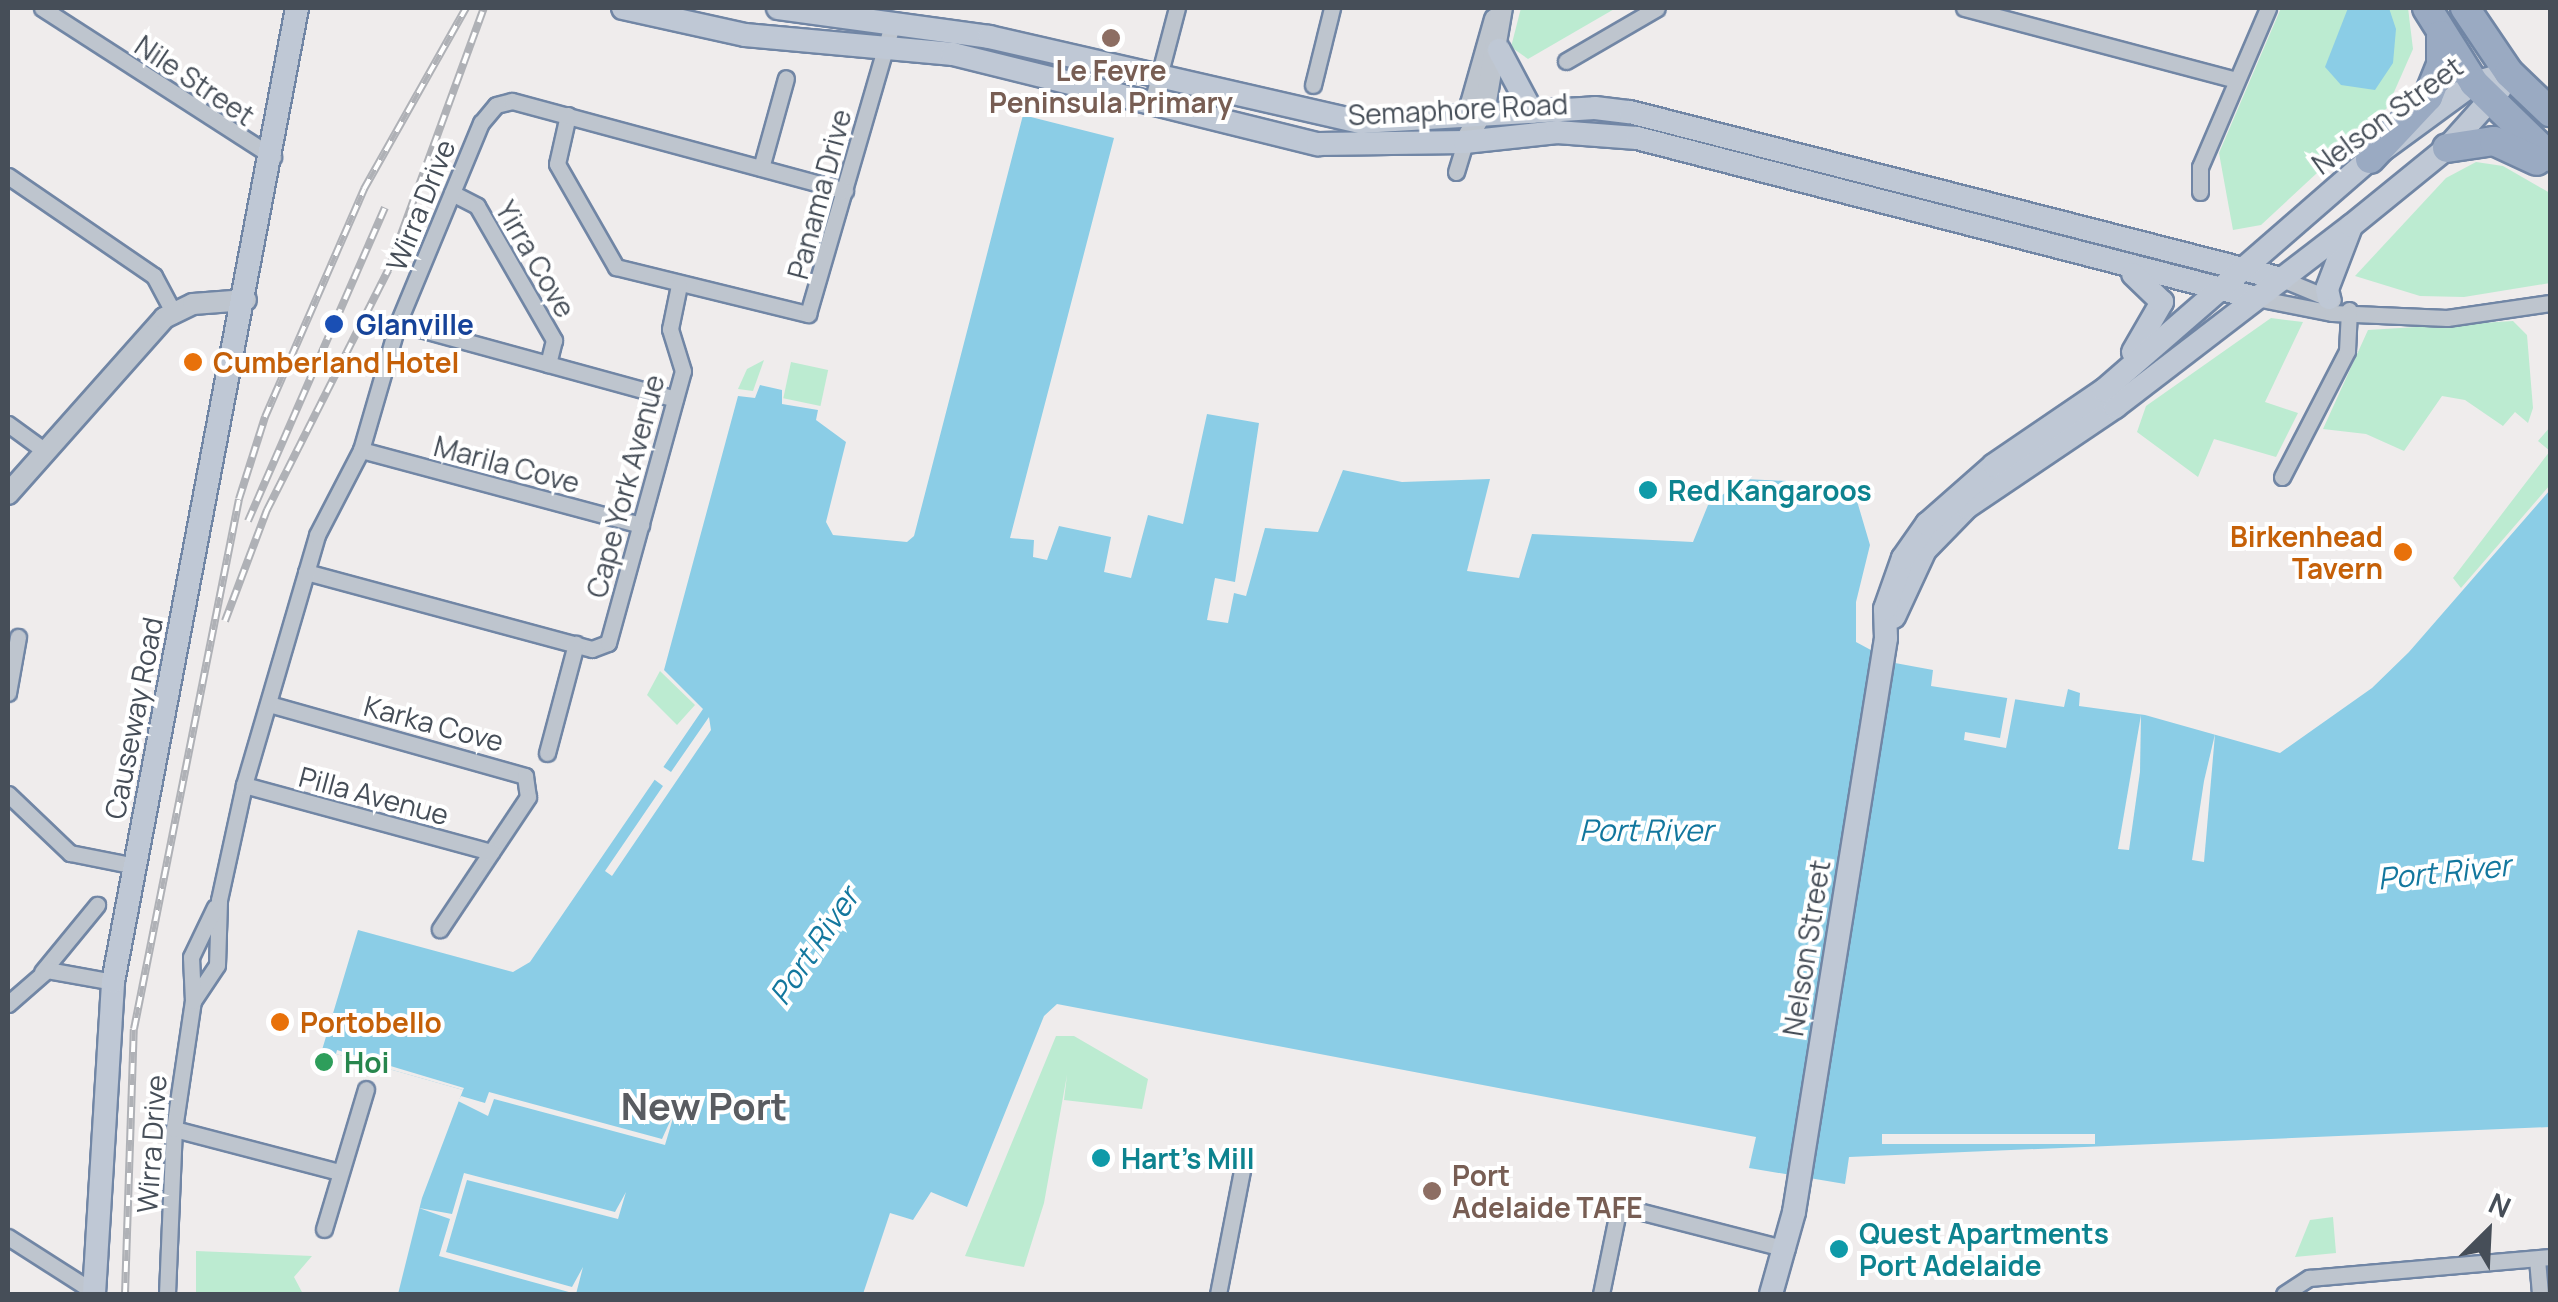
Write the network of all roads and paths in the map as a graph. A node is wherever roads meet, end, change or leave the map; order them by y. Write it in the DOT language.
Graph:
graph roads {
  1 [pos="42,8"];
  2 [pos="297,8"];
  3 [pos="312,8"];
  4 [pos="778,8"];
  5 [pos="1177,8"];
  6 [pos="1332,8"];
  7 [pos="1501,8"];
  8 [pos="1658,8"];
  9 [pos="1964,8"];
  10 [pos="2268,8"];
  11 [pos="2427,8"];
  12 [pos="2464,8"];
  13 [pos="618,11"];
  14 [pos="893,21"];
  15 [pos="2442,36"];
  16 [pos="887,44"];
  17 [pos="1499,50"];
  18 [pos="1566,60"];
  19 [pos="2509,73"];
  20 [pos="786,78"];
  21 [pos="1159,79"];
  22 [pos="2236,80"];
  23 [pos="1312,85"];
  24 [pos="2490,101"];
  25 [pos="1152,102"];
  26 [pos="1532,112"];
  27 [pos="2550,112"];
  28 [pos="568,115"];
  29 [pos="1476,118"];
  30 [pos="1465,142"];
  31 [pos="2447,148"];
  32 [pos="273,157"];
  33 [pos="2550,158"];
  34 [pos="2370,160"];
  35 [pos="761,168"];
  36 [pos="2550,170"];
  37 [pos="1456,172"];
  38 [pos="8,176"];
  39 [pos="844,192"];
  40 [pos="2200,192"];
  41 [pos="452,193"];
  42 [pos="2351,226"];
  43 [pos="2242,268"];
  44 [pos="2126,269"];
  45 [pos="2282,278"];
  46 [pos="679,285"];
  47 [pos="2218,290"];
  48 [pos="2256,298"];
  49 [pos="246,300"];
  50 [pos="2550,303"];
  51 [pos="2339,304"];
  52 [pos="173,311"];
  53 [pos="398,323"];
  54 [pos="548,364"];
  55 [pos="2104,390"];
  56 [pos="675,399"];
  57 [pos="8,424"];
  58 [pos="45,450"];
  59 [pos="360,450"];
  60 [pos="2282,477"];
  61 [pos="8,494"];
  62 [pos="641,525"];
  63 [pos="306,572"];
  64 [pos="18,637"];
  65 [pos="1886,638"];
  66 [pos="576,644"];
  67 [pos="8,693"];
  68 [pos="269,704"];
  69 [pos="547,752"];
  70 [pos="244,785"];
  71 [pos="8,794"];
  72 [pos="491,852"];
  73 [pos="136,866"];
  74 [pos="219,900"];
  75 [pos="97,905"];
  76 [pos="440,929"];
  77 [pos="42,972"];
  78 [pos="113,982"];
  79 [pos="193,1001"];
  80 [pos="8,1004"];
  81 [pos="366,1089"];
  82 [pos="174,1129"];
  83 [pos="1245,1155"];
  84 [pos="339,1172"];
  85 [pos="324,1229"];
  86 [pos="8,1237"];
  87 [pos="1785,1258"];
  88 [pos="2544,1258"];
  89 [pos="94,1294"];
  90 [pos="166,1294"];
  91 [pos="1218,1294"];
  92 [pos="1601,1294"];
  93 [pos="1771,1294"];
  94 [pos="1782,1294"];
  95 [pos="2284,1294"];
  96 [pos="2540,1294"];
  1 -- 32 [label="street, Nile Street"];
  2 -- 32 [label="main road, Causeway Road"];
  3 -- 32 [label="main road, Causeway Road"];
  4 -- 14 [label="main road, Semaphore Road"];
  5 -- 21 [label="street"];
  6 -- 23 [label="street"];
  7 -- 17 [label="street"];
  7 -- 29 [label="street"];
  8 -- 18 [label="street"];
  9 -- 22 [label="street"];
  10 -- 22 [label="street"];
  11 -- 15 [label="highway"];
  12 -- 19 [label="highway"];
  13 -- 16 [label="main road, Semaphore Road"];
  14 -- 16 [label="street, Panama Drive"];
  14 -- 21 [label="main road, Semaphore Road"];
  15 -- 24 [label="highway"];
  15 -- 34 [label="highway"];
  16 -- 25 [label="main road, Semaphore Road"];
  16 -- 39 [label="street, Panama Drive"];
  17 -- 26 [label="main road"];
  17 -- 29 [label="street"];
  19 -- 24 [label="main road, Nelson Street"];
  19 -- 27 [label="highway"];
  20 -- 35 [label="street"];
  21 -- 25 [label="street"];
  21 -- 29 [label="main road, Semaphore Road"];
  22 -- 40 [label="street"];
  24 -- 31 [label="main road, Nelson Street"];
  24 -- 33 [label="highway"];
  24 -- 34 [label="main road, Nelson Street"];
  25 -- 30 [label="main road, Semaphore Road"];
  26 -- 29 [label="main road, Semaphore Road"];
  26 -- 43 [label="main road, Semaphore Road"];
  28 -- 35 [label="street, Wirra Drive"];
  28 -- 41 [label="street, Wirra Drive"];
  28 -- 46 [label="street, Panama Drive"];
  29 -- 30 [label="street"];
  30 -- 37 [label="street"];
  30 -- 44 [label="main road, Semaphore Road"];
  31 -- 36 [label="highway"];
  31 -- 42 [label="main road, Nelson Street"];
  32 -- 49 [label="main road, Causeway Road"];
  34 -- 43 [label="main road, Nelson Street"];
  35 -- 39 [label="street, Wirra Drive"];
  38 -- 52 [label="street"];
  39 -- 46 [label="street, Panama Drive"];
  41 -- 53 [label="street, Wirra Drive"];
  41 -- 54 [label="street, Yirra Cove"];
  42 -- 45 [label="main road, Nelson Street"];
  42 -- 51 [label="main road"];
  43 -- 45 [label="main road, Semaphore Road"];
  43 -- 47 [label="main road, Nelson Street"];
  44 -- 47 [label="main road, Semaphore Road"];
  44 -- 55 [label="main road"];
  45 -- 48 [label="main road, Nelson Street"];
  45 -- 51 [label="street, Semaphore Road"];
  46 -- 56 [label="street, Cape York Avenue"];
  47 -- 48 [label="main road, Semaphore Road"];
  47 -- 55 [label="main road, Nelson Street"];
  48 -- 51 [label="street, Semaphore Road"];
  48 -- 65 [label="main road, Nelson Street"];
  49 -- 52 [label="street"];
  49 -- 73 [label="main road, Causeway Road"];
  50 -- 51 [label="street, Semaphore Road"];
  51 -- 60 [label="street"];
  52 -- 58 [label="street"];
  53 -- 54 [label="street"];
  53 -- 59 [label="street, Wirra Drive"];
  54 -- 56 [label="street"];
  55 -- 65 [label="main road, Nelson Street"];
  56 -- 62 [label="street, Cape York Avenue"];
  57 -- 58 [label="street"];
  58 -- 61 [label="street"];
  59 -- 62 [label="street, Marila Cove"];
  59 -- 63 [label="street, Wirra Drive"];
  62 -- 66 [label="street, Cape York Avenue"];
  63 -- 66 [label="street"];
  63 -- 68 [label="street, Wirra Drive"];
  64 -- 67 [label="street"];
  65 -- 87 [label="main road, Nelson Street"];
  66 -- 69 [label="street"];
  68 -- 70 [label="street, Wirra Drive"];
  68 -- 72 [label="street, Karka Cove"];
  70 -- 72 [label="street, Pilla Avenue"];
  70 -- 74 [label="street, Wirra Drive"];
  71 -- 73 [label="street"];
  72 -- 76 [label="street, Karka Cove"];
  73 -- 78 [label="main road, Causeway Road"];
  74 -- 79 [label="street, Wirra Drive"];
  74 -- 79 [label="street, Wirra Drive"];
  75 -- 77 [label="street"];
  77 -- 78 [label="street"];
  77 -- 80 [label="street"];
  78 -- 89 [label="main road, Causeway Road"];
  79 -- 82 [label="street, Wirra Drive"];
  81 -- 84 [label="street"];
  82 -- 84 [label="street"];
  82 -- 90 [label="street, Wirra Drive"];
  83 -- 91 [label="street"];
  84 -- 85 [label="street"];
  86 -- 89 [label="street"];
  87 -- 92 [label="street"];
  87 -- 93 [label="main road, Nelson Street"];
  87 -- 94 [label="main road, Nelson Street"];
  88 -- 95 [label="street"];
  88 -- 96 [label="street"];
}
